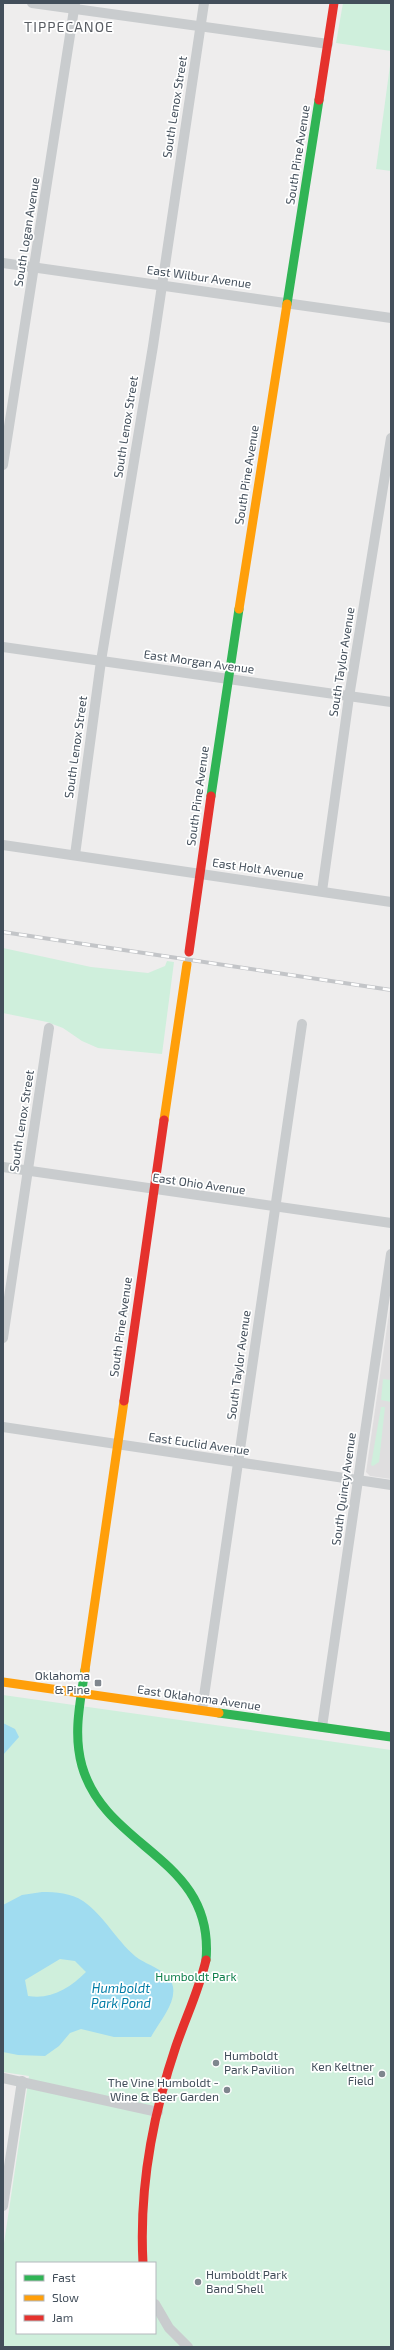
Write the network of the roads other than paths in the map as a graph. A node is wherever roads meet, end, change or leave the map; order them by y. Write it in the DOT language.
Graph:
graph roads {
  1 [pos="32,3"];
  2 [pos="204,3"];
  3 [pos="334,3"];
  4 [pos="75,6"];
  5 [pos="201,26"];
  6 [pos="328,44"];
  7 [pos="3,263"];
  8 [pos="35,267"];
  9 [pos="161,285"];
  10 [pos="288,303"];
  11 [pos="391,318"];
  12 [pos="391,438"];
  13 [pos="3,465"];
  14 [pos="3,647"];
  15 [pos="101,661"];
  16 [pos="228,679"];
  17 [pos="349,697"];
  18 [pos="391,702"];
  19 [pos="3,845"];
  20 [pos="75,855"];
  21 [pos="200,874"];
  22 [pos="322,891"];
  23 [pos="391,902"];
  24 [pos="189,952"];
  25 [pos="187,964"];
  26 [pos="302,1024"];
  27 [pos="50,1028"];
  28 [pos="3,1167"];
  29 [pos="28,1171"];
  30 [pos="154,1190"];
  31 [pos="276,1207"];
  32 [pos="391,1223"];
  33 [pos="391,1254"];
  34 [pos="3,1338"];
  35 [pos="3,1427"];
  36 [pos="117,1445"];
  37 [pos="238,1463"];
  38 [pos="358,1480"];
  39 [pos="391,1485"];
  40 [pos="3,1682"];
  41 [pos="81,1693"];
  42 [pos="202,1710"];
  43 [pos="322,1727"];
  44 [pos="391,1737"];
  45 [pos="3,2078"];
  46 [pos="22,2080"];
  47 [pos="158,2112"];
  48 [pos="3,2206"];
  49 [pos="143,2262"];
  50 [pos="156,2306"];
  51 [pos="188,2347"];
  1 -- 4 [label="street"];
  2 -- 5 [label="street, South Lenox Street"];
  3 -- 6 [label="street, South Pine Avenue"];
  4 -- 5 [label="street"];
  4 -- 8 [label="street, South Logan Avenue"];
  5 -- 6 [label="street"];
  5 -- 9 [label="street, South Lenox Street"];
  6 -- 10 [label="street, South Pine Avenue"];
  7 -- 8 [label="street, East Wilbur Avenue"];
  8 -- 9 [label="street, East Wilbur Avenue"];
  8 -- 13 [label="street, South Logan Avenue"];
  9 -- 10 [label="street, East Wilbur Avenue"];
  9 -- 15 [label="street, South Lenox Street"];
  10 -- 11 [label="street, East Wilbur Avenue"];
  10 -- 16 [label="street, South Pine Avenue"];
  12 -- 17 [label="street, South Taylor Avenue"];
  14 -- 15 [label="street, East Morgan Avenue"];
  15 -- 16 [label="street, East Morgan Avenue"];
  15 -- 20 [label="street, South Lenox Street"];
  16 -- 17 [label="street, East Morgan Avenue"];
  16 -- 21 [label="street, South Pine Avenue"];
  17 -- 18 [label="street, East Morgan Avenue"];
  17 -- 22 [label="street, South Taylor Avenue"];
  19 -- 20 [label="street, East Holt Avenue"];
  20 -- 21 [label="street, East Holt Avenue"];
  21 -- 22 [label="street, East Holt Avenue"];
  21 -- 24 [label="street, South Pine Avenue"];
  22 -- 23 [label="street, East Holt Avenue"];
  25 -- 30 [label="street, South Pine Avenue"];
  26 -- 31 [label="street, South Taylor Avenue"];
  27 -- 29 [label="street, South Lenox Street"];
  28 -- 29 [label="street, East Ohio Avenue"];
  29 -- 30 [label="street, East Ohio Avenue"];
  29 -- 34 [label="street, South Lenox Street"];
  30 -- 31 [label="street, East Ohio Avenue"];
  30 -- 36 [label="street, South Pine Avenue"];
  31 -- 32 [label="street, East Ohio Avenue"];
  31 -- 37 [label="street, South Taylor Avenue"];
  33 -- 38 [label="street, South Quincy Avenue"];
  35 -- 36 [label="street, East Euclid Avenue"];
  36 -- 37 [label="street, East Euclid Avenue"];
  36 -- 41 [label="street, South Pine Avenue"];
  37 -- 38 [label="street, East Euclid Avenue"];
  37 -- 42 [label="street, South Taylor Avenue"];
  38 -- 39 [label="street, East Euclid Avenue"];
  38 -- 43 [label="street, South Quincy Avenue"];
  40 -- 41 [label="street, East Oklahoma Avenue"];
  41 -- 42 [label="street, East Oklahoma Avenue"];
  41 -- 47 [label="street, South Pine Avenue"];
  42 -- 43 [label="street, East Oklahoma Avenue"];
  43 -- 44 [label="street, East Oklahoma Avenue"];
  45 -- 46 [label="street"];
  46 -- 47 [label="street"];
  46 -- 48 [label="street"];
  47 -- 49 [label="street, South Pine Avenue"];
  50 -- 51 [label="street"];
}
